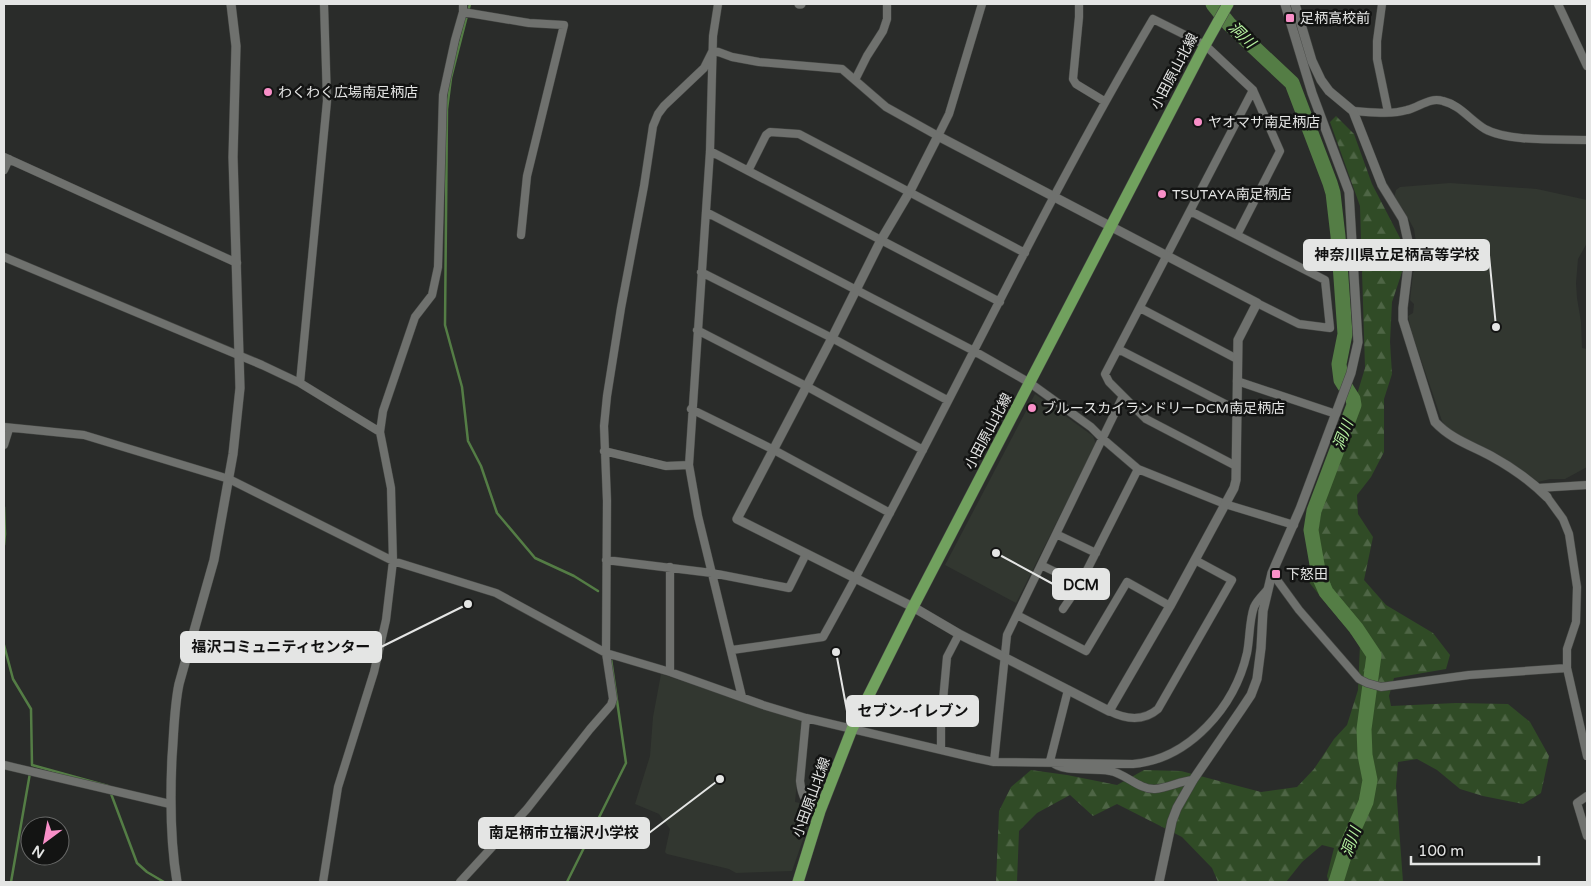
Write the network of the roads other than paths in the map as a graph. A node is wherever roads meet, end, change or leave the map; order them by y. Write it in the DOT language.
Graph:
graph roads {
  1 [pos="231,4"];
  2 [pos="324,4"];
  3 [pos="463,4"];
  4 [pos="718,4"];
  5 [pos="887,4"];
  6 [pos="982,4"];
  7 [pos="1079,4"];
  8 [pos="1228,4"];
  9 [pos="1284,4"];
  10 [pos="1295,4"];
  11 [pos="1382,4"];
  12 [pos="1558,4"];
  13 [pos="467,13"];
  14 [pos="1205,44"];
  15 [pos="713,50"];
  16 [pos="1587,66"];
  17 [pos="856,80"];
  18 [pos="1253,90"];
  19 [pos="1104,100"];
  20 [pos="1353,111"];
  21 [pos="1388,112"];
  22 [pos="938,136"];
  23 [pos="1587,140"];
  24 [pos="710,151"];
  25 [pos="6,158"];
  26 [pos="4,170"];
  27 [pos="748,171"];
  28 [pos="910,191"];
  29 [pos="1054,197"];
  30 [pos="1190,211"];
  31 [pos="706,212"];
  32 [pos="1110,227"];
  33 [pos="521,235"];
  34 [pos="1237,235"];
  35 [pos="881,240"];
  36 [pos="1025,253"];
  37 [pos="1166,256"];
  38 [pos="4,257"];
  39 [pos="236,263"];
  40 [pos="701,272"];
  41 [pos="855,289"];
  42 [pos="1000,302"];
  43 [pos="1257,303"];
  44 [pos="1140,308"];
  45 [pos="697,330"];
  46 [pos="832,338"];
  47 [pos="1118,349"];
  48 [pos="974,351"];
  49 [pos="240,356"];
  50 [pos="1237,359"];
  51 [pos="1237,381"];
  52 [pos="300,383"];
  53 [pos="1030,383"];
  54 [pos="806,386"];
  55 [pos="1123,396"];
  56 [pos="947,400"];
  57 [pos="691,409"];
  58 [pos="1237,410"];
  59 [pos="1336,414"];
  60 [pos="6,428"];
  61 [pos="380,432"];
  62 [pos="1103,439"];
  63 [pos="4,445"];
  64 [pos="774,450"];
  65 [pos="923,450"];
  66 [pos="604,451"];
  67 [pos="688,465"];
  68 [pos="1236,466"];
  69 [pos="1138,469"];
  70 [pos="229,480"];
  71 [pos="1587,485"];
  72 [pos="1538,488"];
  73 [pos="1547,497"];
  74 [pos="1225,504"];
  75 [pos="890,513"];
  76 [pos="1294,526"];
  77 [pos="1056,534"];
  78 [pos="1096,553"];
  79 [pos="806,554"];
  80 [pos="606,560"];
  81 [pos="1195,560"];
  82 [pos="393,561"];
  83 [pos="1041,565"];
  84 [pos="670,568"];
  85 [pos="712,572"];
  86 [pos="1272,572"];
  87 [pos="856,579"];
  88 [pos="1080,584"];
  89 [pos="1268,589"];
  90 [pos="1170,606"];
  91 [pos="912,607"];
  92 [pos="1063,609"];
  93 [pos="1017,615"];
  94 [pos="959,634"];
  95 [pos="732,650"];
  96 [pos="606,653"];
  97 [pos="1004,657"];
  98 [pos="1567,668"];
  99 [pos="670,672"];
  100 [pos="1068,690"];
  101 [pos="742,698"];
  102 [pos="1109,711"];
  103 [pos="806,718"];
  104 [pos="852,729"];
  105 [pos="941,750"];
  106 [pos="1587,756"];
  107 [pos="1050,761"];
  108 [pos="994,762"];
  109 [pos="4,765"];
  110 [pos="1193,780"];
  111 [pos="1587,796"];
  112 [pos="170,804"];
  113 [pos="820,811"];
  114 [pos="1587,836"];
  115 [pos="177,882"];
  116 [pos="323,882"];
  117 [pos="460,882"];
  118 [pos="798,882"];
  119 [pos="1159,882"];
  1 -- 39 [label="street"];
  2 -- 52 [label="street"];
  3 -- 13 [label="street"];
  4 -- 15 [label="street"];
  5 -- 17 [label="street"];
  6 -- 22 [label="street"];
  7 -- 19 [label="street"];
  8 -- 14 [label="main road, 小田原山北線"];
  9 -- 59 [label="street"];
  10 -- 20 [label="street"];
  11 -- 21 [label="street"];
  12 -- 16 [label="street"];
  13 -- 33 [label="street"];
  13 -- 61 [label="street"];
  14 -- 18 [label="street"];
  14 -- 19 [label="street"];
  14 -- 32 [label="main road, 小田原山北線"];
  15 -- 17 [label="street"];
  15 -- 24 [label="street"];
  15 -- 66 [label="street"];
  17 -- 22 [label="street"];
  18 -- 30 [label="street"];
  18 -- 34 [label="street"];
  19 -- 29 [label="street"];
  20 -- 21 [label="street"];
  20 -- 72 [label="street"];
  21 -- 23 [label="street"];
  22 -- 28 [label="street"];
  22 -- 29 [label="street"];
  24 -- 27 [label="street"];
  24 -- 31 [label="street"];
  25 -- 26 [label="street"];
  25 -- 39 [label="street"];
  27 -- 28 [label="street"];
  27 -- 35 [label="street"];
  28 -- 35 [label="street"];
  28 -- 36 [label="street"];
  29 -- 32 [label="street"];
  29 -- 36 [label="street"];
  30 -- 34 [label="street"];
  30 -- 37 [label="street"];
  31 -- 40 [label="street"];
  31 -- 41 [label="street"];
  32 -- 37 [label="street"];
  32 -- 53 [label="main road, 小田原山北線"];
  34 -- 43 [label="street"];
  35 -- 41 [label="street"];
  35 -- 42 [label="street"];
  36 -- 42 [label="street"];
  37 -- 43 [label="street"];
  37 -- 44 [label="street"];
  38 -- 49 [label="street"];
  39 -- 49 [label="street"];
  40 -- 45 [label="street"];
  40 -- 46 [label="street"];
  41 -- 46 [label="street"];
  41 -- 48 [label="street"];
  42 -- 48 [label="street"];
  43 -- 50 [label="street"];
  44 -- 47 [label="street"];
  44 -- 50 [label="street"];
  45 -- 54 [label="street"];
  45 -- 57 [label="street"];
  46 -- 54 [label="street"];
  46 -- 56 [label="street"];
  47 -- 55 [label="street"];
  47 -- 58 [label="street"];
  48 -- 53 [label="street"];
  48 -- 56 [label="street"];
  49 -- 52 [label="street"];
  49 -- 70 [label="street"];
  50 -- 51 [label="street"];
  51 -- 58 [label="street"];
  51 -- 59 [label="street"];
  52 -- 61 [label="street"];
  53 -- 62 [label="street"];
  53 -- 91 [label="main road, 小田原山北線"];
  54 -- 64 [label="street"];
  54 -- 65 [label="street"];
  55 -- 62 [label="street"];
  55 -- 68 [label="street"];
  56 -- 65 [label="street"];
  57 -- 64 [label="street"];
  57 -- 67 [label="street"];
  58 -- 68 [label="street"];
  59 -- 76 [label="street"];
  60 -- 63 [label="street"];
  60 -- 70 [label="street"];
  61 -- 82 [label="street"];
  62 -- 69 [label="street"];
  62 -- 77 [label="street"];
  64 -- 75 [label="street"];
  64 -- 79 [label="street"];
  65 -- 75 [label="street"];
  66 -- 67 [label="street"];
  66 -- 80 [label="street"];
  67 -- 85 [label="street"];
  68 -- 74 [label="street"];
  69 -- 74 [label="street"];
  69 -- 78 [label="street"];
  70 -- 82 [label="street"];
  70 -- 112 [label="street"];
  71 -- 72 [label="street"];
  72 -- 73 [label="street"];
  73 -- 98 [label="street"];
  74 -- 76 [label="street"];
  74 -- 81 [label="street"];
  75 -- 87 [label="street"];
  76 -- 86 [label="street"];
  77 -- 78 [label="street"];
  77 -- 83 [label="street"];
  78 -- 88 [label="street"];
  79 -- 85 [label="street"];
  79 -- 87 [label="street"];
  80 -- 84 [label="street"];
  80 -- 96 [label="street"];
  81 -- 90 [label="street"];
  81 -- 102 [label="street"];
  82 -- 96 [label="street"];
  82 -- 116 [label="street"];
  83 -- 88 [label="street"];
  83 -- 93 [label="street"];
  84 -- 85 [label="street"];
  84 -- 99 [label="street"];
  85 -- 95 [label="street"];
  86 -- 89 [label="street"];
  86 -- 98 [label="street"];
  87 -- 91 [label="street"];
  87 -- 95 [label="street"];
  88 -- 92 [label="street"];
  89 -- 107 [label="street"];
  89 -- 110 [label="street"];
  90 -- 93 [label="street"];
  90 -- 102 [label="street"];
  91 -- 94 [label="street"];
  91 -- 104 [label="main road, 小田原山北線"];
  93 -- 97 [label="street"];
  94 -- 97 [label="street"];
  94 -- 105 [label="street"];
  95 -- 101 [label="street"];
  96 -- 99 [label="street"];
  96 -- 117 [label="street"];
  97 -- 100 [label="street"];
  97 -- 108 [label="street"];
  98 -- 106 [label="street"];
  99 -- 101 [label="street"];
  100 -- 102 [label="street"];
  100 -- 107 [label="street"];
  101 -- 103 [label="street"];
  103 -- 104 [label="street"];
  103 -- 113 [label="street"];
  104 -- 105 [label="street"];
  104 -- 113 [label="main road, 小田原山北線"];
  105 -- 108 [label="street"];
  107 -- 108 [label="street"];
  107 -- 110 [label="street"];
  109 -- 112 [label="street"];
  110 -- 119 [label="street"];
  111 -- 114 [label="street"];
  112 -- 115 [label="street"];
  113 -- 118 [label="main road, 小田原山北線"];
}
